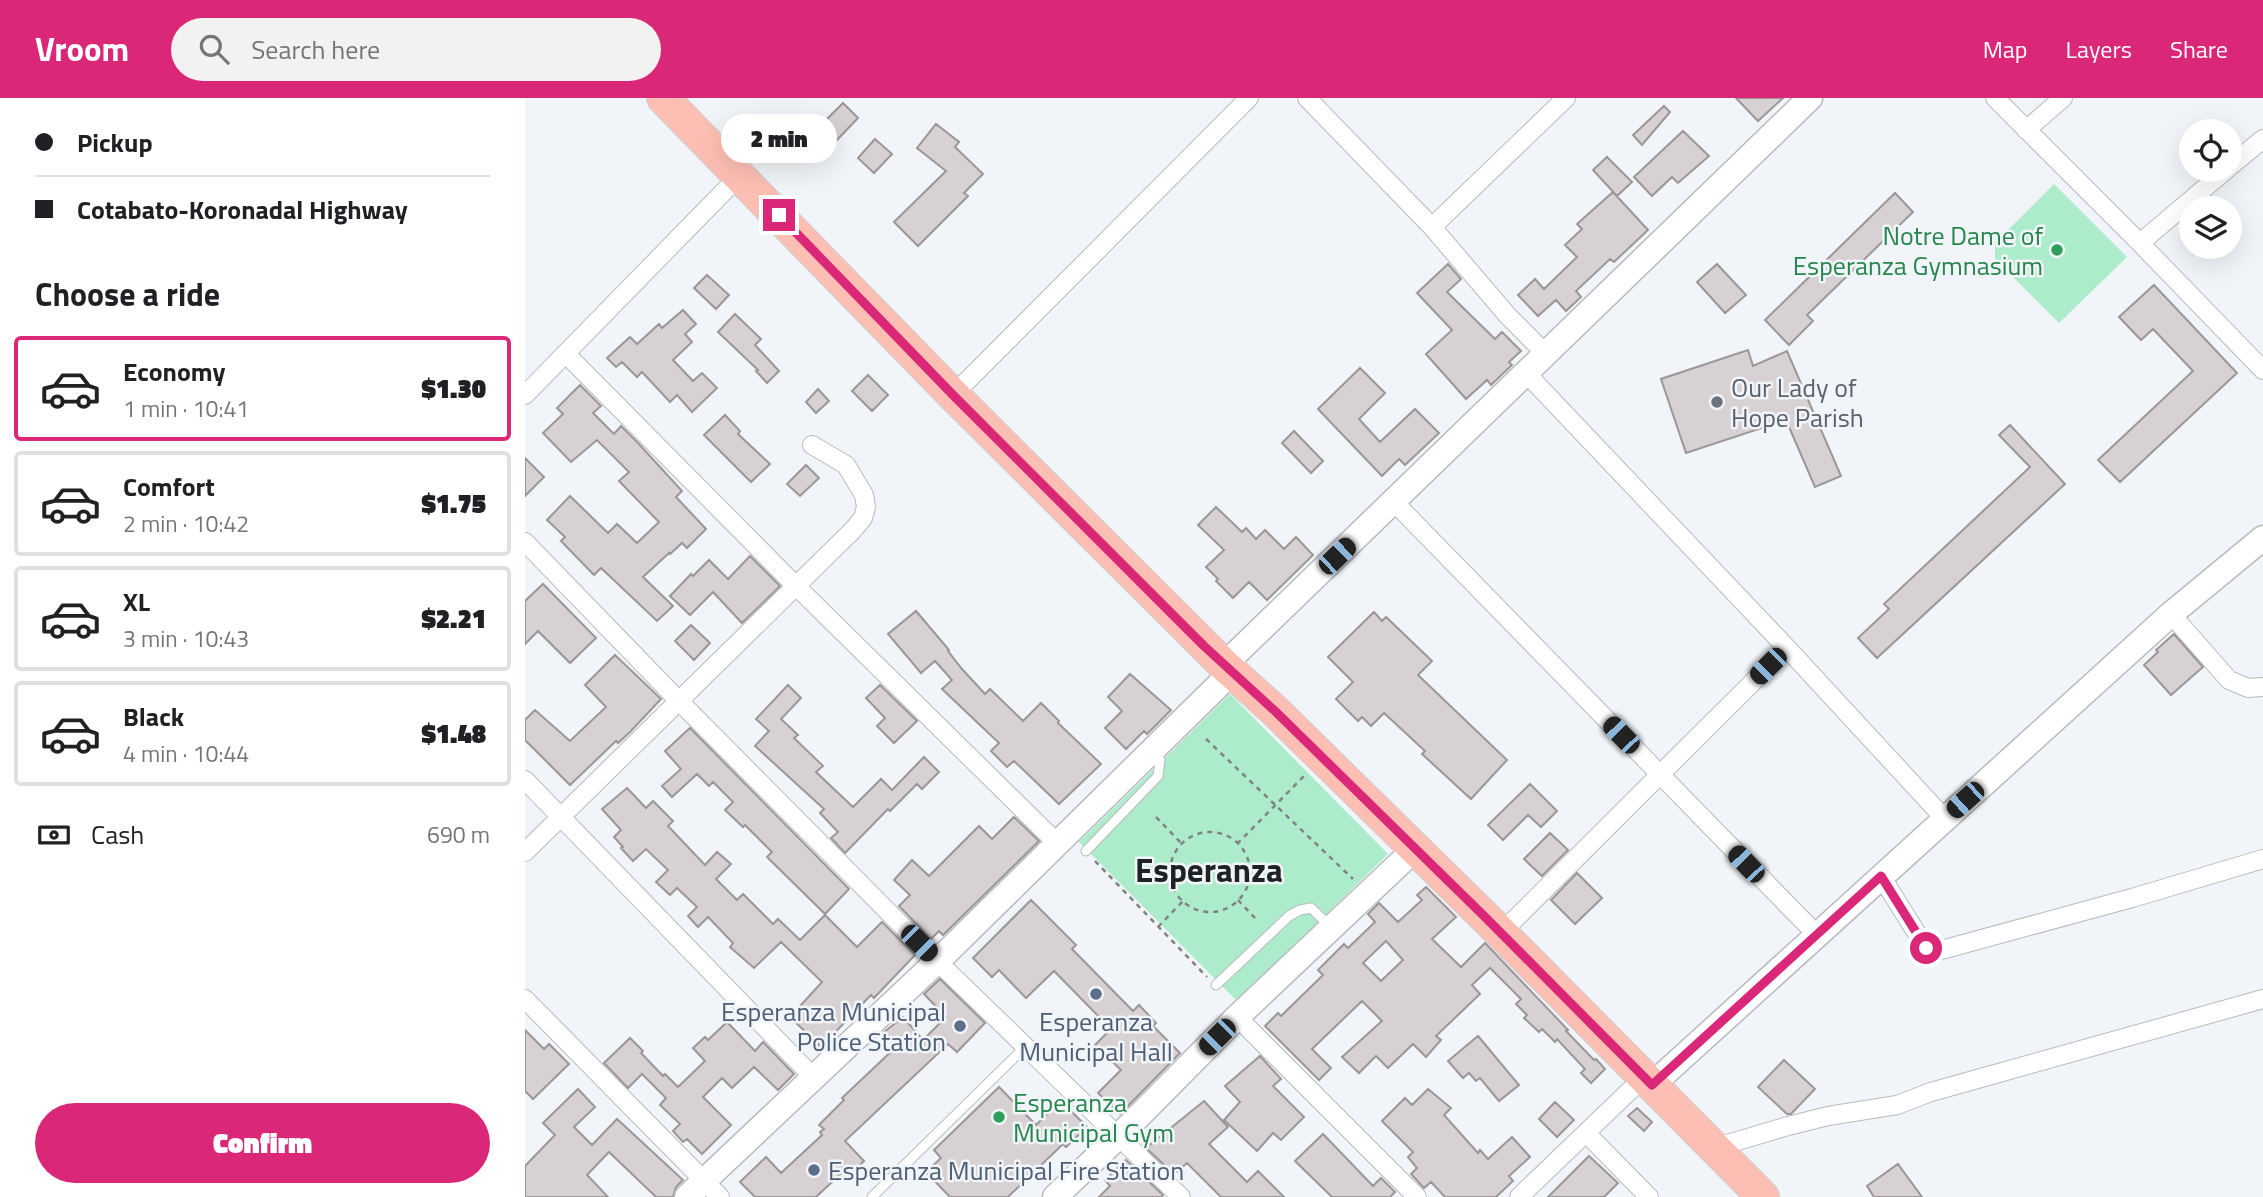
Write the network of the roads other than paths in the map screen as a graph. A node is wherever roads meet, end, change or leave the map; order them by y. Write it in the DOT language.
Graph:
graph roads {
  1 [pos="663,98"];
  2 [pos="1249,98"];
  3 [pos="1307,98"];
  4 [pos="1566,98"];
  5 [pos="1810,98"];
  6 [pos="1995,98"];
  7 [pos="2063,98"];
  8 [pos="2026,130"];
  9 [pos="2263,139"];
  10 [pos="2242,156"];
  11 [pos="740,175"];
  12 [pos="2212,182"];
  13 [pos="1432,227"];
  14 [pos="2140,243"];
  15 [pos="1545,353"];
  16 [pos="567,355"];
  17 [pos="2263,370"];
  18 [pos="1525,372"];
  19 [pos="525,395"];
  20 [pos="953,395"];
  21 [pos="812,445"];
  22 [pos="1393,501"];
  23 [pos="2263,538"];
  24 [pos="525,542"];
  25 [pos="796,586"];
  26 [pos="2171,614"];
  27 [pos="1787,648"];
  28 [pos="1228,669"];
  29 [pos="2263,687"];
  30 [pos="678,701"];
  31 [pos="1151,750"];
  32 [pos="1658,774"];
  33 [pos="525,780"];
  34 [pos="561,817"];
  35 [pos="1944,818"];
  36 [pos="1058,844"];
  37 [pos="1415,849"];
  38 [pos="1086,850"];
  39 [pos="525,852"];
  40 [pos="2263,859"];
  41 [pos="1881,876"];
  42 [pos="1332,927"];
  43 [pos="1501,933"];
  44 [pos="1817,935"];
  45 [pos="937,961"];
  46 [pos="1216,985"];
  47 [pos="525,999"];
  48 [pos="2263,999"];
  49 [pos="1237,1017"];
  50 [pos="1025,1047"];
  51 [pos="814,1078"];
  52 [pos="1648,1081"];
  53 [pos="1587,1134"];
  54 [pos="1119,1136"];
  55 [pos="1714,1148"];
  56 [pos="704,1191"];
  57 [pos="872,1197"];
  58 [pos="1055,1197"];
  59 [pos="1181,1197"];
  60 [pos="1417,1197"];
  61 [pos="1519,1197"];
  62 [pos="1649,1197"];
  63 [pos="1763,1197"];
  1 -- 11 [label="highway"];
  2 -- 20 [label="street"];
  3 -- 13 [label="street"];
  4 -- 13 [label="street"];
  5 -- 15 [label="street"];
  6 -- 8 [label="street"];
  7 -- 8 [label="street"];
  8 -- 14 [label="street"];
  9 -- 10 [label="street"];
  11 -- 16 [label="street"];
  11 -- 20 [label="highway"];
  12 -- 14 [label="street"];
  13 -- 15 [label="street"];
  14 -- 17 [label="street"];
  15 -- 18 [label="street"];
  16 -- 19 [label="street"];
  16 -- 25 [label="street"];
  18 -- 22 [label="street"];
  18 -- 27 [label="street"];
  20 -- 28 [label="highway"];
  21 -- 25 [label="street"];
  22 -- 28 [label="street"];
  22 -- 32 [label="street"];
  23 -- 26 [label="street"];
  24 -- 30 [label="street"];
  25 -- 30 [label="street"];
  25 -- 36 [label="street"];
  26 -- 29 [label="street"];
  26 -- 35 [label="street"];
  27 -- 32 [label="street"];
  27 -- 35 [label="street"];
  28 -- 31 [label="street"];
  28 -- 37 [label="highway"];
  30 -- 34 [label="street"];
  30 -- 45 [label="street"];
  31 -- 36 [label="street"];
  31 -- 38 [label="lane"];
  32 -- 43 [label="street"];
  32 -- 44 [label="street"];
  33 -- 34 [label="street"];
  34 -- 39 [label="street"];
  34 -- 51 [label="street"];
  35 -- 41 [label="street"];
  36 -- 45 [label="street"];
  37 -- 42 [label="street"];
  37 -- 43 [label="highway"];
  40 -- 41 [label="street"];
  41 -- 44 [label="street"];
  42 -- 46 [label="lane"];
  42 -- 49 [label="street"];
  43 -- 52 [label="highway"];
  44 -- 52 [label="street"];
  45 -- 50 [label="street"];
  45 -- 51 [label="street"];
  47 -- 56 [label="street"];
  48 -- 55 [label="street"];
  49 -- 54 [label="street"];
  49 -- 60 [label="street"];
  50 -- 54 [label="street"];
  50 -- 57 [label="lane"];
  51 -- 56 [label="street"];
  52 -- 53 [label="street"];
  52 -- 55 [label="highway"];
  53 -- 61 [label="street"];
  53 -- 62 [label="street"];
  54 -- 58 [label="street"];
  54 -- 59 [label="street"];
  55 -- 63 [label="highway"];
}
